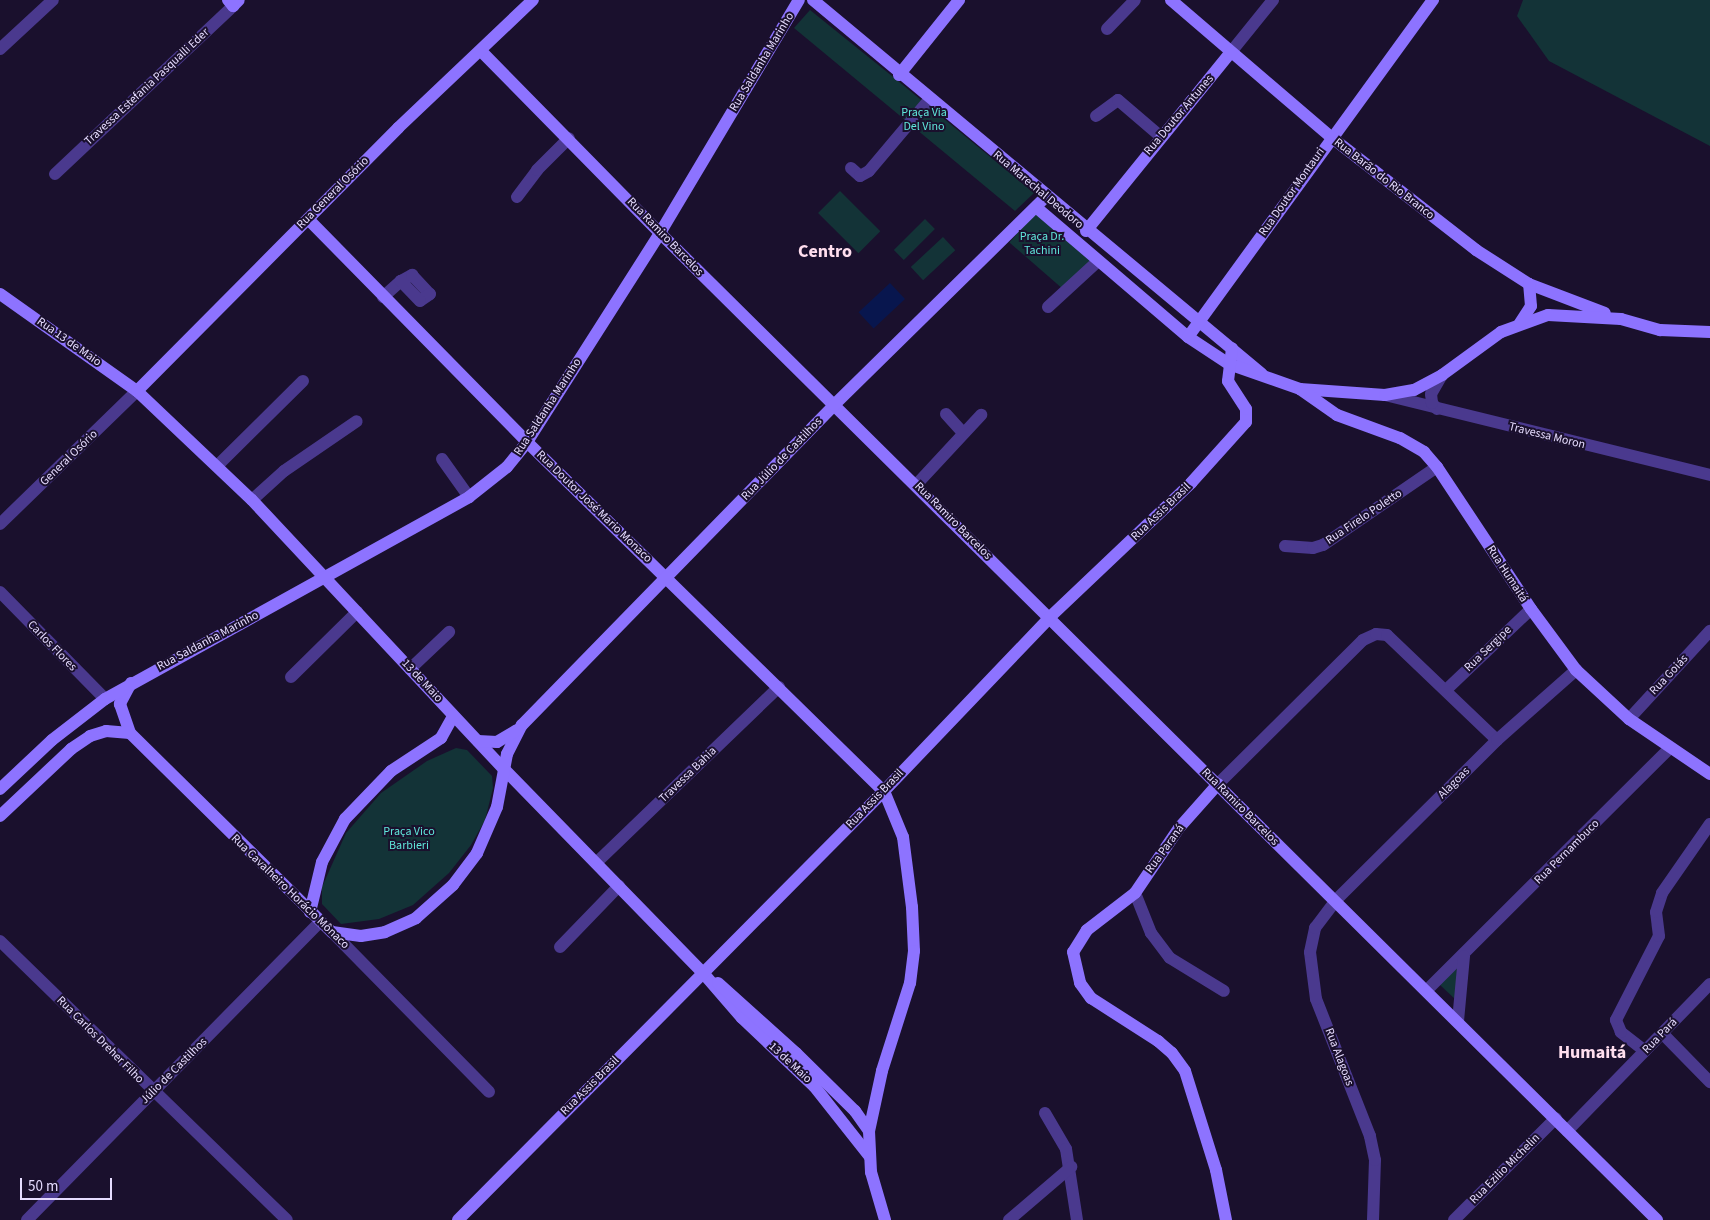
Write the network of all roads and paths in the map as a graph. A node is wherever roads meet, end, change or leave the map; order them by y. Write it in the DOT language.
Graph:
graph roads {
  1 [pos="53,0"];
  2 [pos="533,0"];
  3 [pos="799,0"];
  4 [pos="813,0"];
  5 [pos="959,0"];
  6 [pos="1135,0"];
  7 [pos="1171,0"];
  8 [pos="1273,0"];
  9 [pos="1433,0"];
  10 [pos="233,2"];
  11 [pos="1107,29"];
  12 [pos="0,49"];
  13 [pos="481,51"];
  14 [pos="1231,52"];
  15 [pos="899,75"];
  16 [pos="929,100"];
  17 [pos="1096,116"];
  18 [pos="1160,136"];
  19 [pos="1331,137"];
  20 [pos="569,138"];
  21 [pos="851,168"];
  22 [pos="55,174"];
  23 [pos="518,197"];
  24 [pos="1046,197"];
  25 [pos="1037,208"];
  26 [pos="308,219"];
  27 [pos="1086,230"];
  28 [pos="660,233"];
  29 [pos="1098,261"];
  30 [pos="402,281"];
  31 [pos="1529,284"];
  32 [pos="0,294"];
  33 [pos="383,297"];
  34 [pos="1048,307"];
  35 [pos="1621,319"];
  36 [pos="1199,322"];
  37 [pos="1520,323"];
  38 [pos="1710,332"];
  39 [pos="1188,337"];
  40 [pos="1232,348"];
  41 [pos="1229,364"];
  42 [pos="1442,375"];
  43 [pos="1265,378"];
  44 [pos="302,381"];
  45 [pos="1300,388"];
  46 [pos="137,391"];
  47 [pos="1385,395"];
  48 [pos="834,405"];
  49 [pos="1437,409"];
  50 [pos="946,414"];
  51 [pos="981,415"];
  52 [pos="357,421"];
  53 [pos="963,433"];
  54 [pos="527,442"];
  55 [pos="442,459"];
  56 [pos="217,466"];
  57 [pos="1437,467"];
  58 [pos="1708,471"];
  59 [pos="916,485"];
  60 [pos="469,497"];
  61 [pos="252,500"];
  62 [pos="0,524"];
  63 [pos="1285,546"];
  64 [pos="668,578"];
  65 [pos="324,579"];
  66 [pos="0,592"];
  67 [pos="1531,609"];
  68 [pos="357,612"];
  69 [pos="1050,617"];
  70 [pos="1710,631"];
  71 [pos="449,632"];
  72 [pos="410,668"];
  73 [pos="1576,670"];
  74 [pos="291,677"];
  75 [pos="131,683"];
  76 [pos="779,687"];
  77 [pos="1446,690"];
  78 [pos="105,699"];
  79 [pos="453,716"];
  80 [pos="1629,719"];
  81 [pos="522,726"];
  82 [pos="130,733"];
  83 [pos="1497,740"];
  84 [pos="478,741"];
  85 [pos="1670,748"];
  86 [pos="504,769"];
  87 [pos="1710,774"];
  88 [pos="1218,784"];
  89 [pos="0,789"];
  90 [pos="884,791"];
  91 [pos="0,816"];
  92 [pos="1710,824"];
  93 [pos="596,862"];
  94 [pos="620,886"];
  95 [pos="1135,894"];
  96 [pos="1336,900"];
  97 [pos="310,912"];
  98 [pos="320,922"];
  99 [pos="332,932"];
  100 [pos="0,941"];
  101 [pos="560,947"];
  102 [pos="1464,956"];
  103 [pos="704,974"];
  104 [pos="1710,984"];
  105 [pos="1427,990"];
  106 [pos="1224,992"];
  107 [pos="1458,1021"];
  108 [pos="1662,1033"];
  109 [pos="1645,1051"];
  110 [pos="1710,1082"];
  111 [pos="814,1086"];
  112 [pos="153,1092"];
  113 [pos="489,1092"];
  114 [pos="873,1106"];
  115 [pos="1044,1113"];
  116 [pos="1556,1118"];
  117 [pos="861,1120"];
  118 [pos="869,1131"];
  119 [pos="1567,1131"];
  120 [pos="870,1157"];
  121 [pos="1071,1167"];
  122 [pos="27,1220"];
  123 [pos="287,1220"];
  124 [pos="458,1220"];
  125 [pos="885,1220"];
  126 [pos="1009,1220"];
  127 [pos="1077,1220"];
  128 [pos="1226,1220"];
  129 [pos="1373,1220"];
  130 [pos="1454,1220"];
  131 [pos="1657,1220"];
  1 -- 12 [label="street"];
  2 -- 13 [label="main road, Rua General Osório"];
  3 -- 28 [label="main road, Rua Saldanha Marinho"];
  4 -- 15 [label="main road, Rua Marechal Deodoro"];
  5 -- 15 [label="main road"];
  6 -- 11 [label="street"];
  7 -- 14 [label="main road, Rua Barão do Rio Branco"];
  8 -- 14 [label="street, Rua Doutor Antunes"];
  9 -- 19 [label="main road, Rua Doutor Montauri"];
  10 -- 22 [label="street, Travessa Estefania Pasqualli Eder"];
  13 -- 20 [label="main road, Rua Ramiro Barcelos"];
  13 -- 26 [label="main road, Rua General Osório"];
  14 -- 18 [label="main road, Rua Doutor Antunes"];
  14 -- 19 [label="main road, Rua Barão do Rio Branco"];
  15 -- 16 [label="main road, Rua Marechal Deodoro"];
  16 -- 21 [label="street"];
  16 -- 24 [label="main road, Rua Marechal Deodoro"];
  17 -- 18 [label="street"];
  18 -- 27 [label="main road, Rua Doutor Antunes"];
  19 -- 31 [label="main road, Rua Barão do Rio Branco"];
  19 -- 36 [label="main road, Rua Doutor Montauri"];
  20 -- 23 [label="street"];
  20 -- 28 [label="main road, Rua Ramiro Barcelos"];
  24 -- 25 [label="main road, Rua Júlio de Castilhos"];
  24 -- 27 [label="main road, Rua Marechal Deodoro"];
  25 -- 29 [label="main road, Rua Marechal Deodoro"];
  25 -- 48 [label="main road, Rua Júlio de Castilhos"];
  26 -- 33 [label="main road, Rua Doutor José Mario Monaco"];
  26 -- 46 [label="main road, Rua General Osório"];
  27 -- 36 [label="main road, Rua Marechal Deodoro"];
  28 -- 48 [label="main road, Rua Ramiro Barcelos"];
  28 -- 54 [label="main road, Rua Saldanha Marinho"];
  29 -- 34 [label="street"];
  29 -- 39 [label="main road, Rua Marechal Deodoro"];
  30 -- 33 [label="street"];
  31 -- 35 [label="main road, Rua Barão do Rio Branco"];
  31 -- 37 [label="main road"];
  32 -- 46 [label="main road, Rua 13 de Maio"];
  33 -- 54 [label="main road, Rua Doutor José Mario Monaco"];
  35 -- 37 [label="main road, Rua Marechal Deodoro"];
  35 -- 38 [label="main road"];
  36 -- 39 [label="main road, Rua Doutor Montauri"];
  36 -- 40 [label="main road, Rua Marechal Deodoro"];
  37 -- 42 [label="main road, Rua Marechal Deodoro"];
  39 -- 41 [label="main road, Rua Marechal Deodoro"];
  40 -- 41 [label="main road, Rua Assis Brasil"];
  40 -- 43 [label="main road, Rua Marechal Deodoro"];
  41 -- 43 [label="main road, Rua Marechal Deodoro"];
  41 -- 69 [label="main road, Rua Assis Brasil"];
  42 -- 47 [label="main road, Rua Marechal Deodoro"];
  42 -- 49 [label="street"];
  43 -- 45 [label="main road, Rua Marechal Deodoro"];
  44 -- 56 [label="street"];
  45 -- 47 [label="main road, Rua Marechal Deodoro"];
  45 -- 57 [label="main road, Rua Humaitá"];
  46 -- 56 [label="main road, 13 de Maio"];
  46 -- 62 [label="street, General Osório"];
  47 -- 49 [label="street, Travessa Moron"];
  48 -- 59 [label="main road, Rua Ramiro Barcelos"];
  48 -- 64 [label="main road, Rua Júlio de Castilhos"];
  49 -- 58 [label="street, Travessa Moron"];
  50 -- 53 [label="street"];
  51 -- 53 [label="street"];
  52 -- 61 [label="street"];
  53 -- 59 [label="street"];
  54 -- 60 [label="main road, Rua Saldanha Marinho"];
  54 -- 64 [label="main road, Rua Doutor José Mario Monaco"];
  55 -- 60 [label="street"];
  56 -- 61 [label="main road, 13 de Maio"];
  57 -- 63 [label="street, Rua Firelo Poletto"];
  57 -- 67 [label="main road, Rua Humaitá"];
  59 -- 69 [label="main road, Rua Ramiro Barcelos"];
  60 -- 65 [label="main road, Rua Saldanha Marinho"];
  61 -- 65 [label="main road, 13 de Maio"];
  64 -- 76 [label="main road, Rua Doutor José Mario Monaco"];
  64 -- 81 [label="main road, Rua Júlio de Castilhos"];
  65 -- 68 [label="main road, 13 de Maio"];
  65 -- 75 [label="main road, Rua Saldanha Marinho"];
  66 -- 78 [label="street, Carlos Flores"];
  67 -- 73 [label="main road, Rua Humaitá"];
  67 -- 77 [label="street, Rua Sergipe"];
  68 -- 72 [label="main road, 13 de Maio"];
  68 -- 74 [label="street"];
  69 -- 88 [label="main road, Rua Ramiro Barcelos"];
  69 -- 90 [label="main road, Rua Assis Brasil"];
  70 -- 80 [label="street, Rua Goiás"];
  71 -- 72 [label="street"];
  72 -- 79 [label="main road, 13 de Maio"];
  73 -- 80 [label="main road, Rua Humaitá"];
  73 -- 83 [label="street, Alagoas"];
  75 -- 78 [label="main road, Rua Saldanha Marinho"];
  75 -- 82 [label="main road, Rua Cavalheiro Horácio Mônaco"];
  76 -- 90 [label="main road, Rua Doutor José Mario Monaco"];
  76 -- 93 [label="street, Travessa Bahia"];
  77 -- 83 [label="street, Rua Paraná"];
  77 -- 88 [label="street, Rua Paraná"];
  78 -- 89 [label="main road, Rua Saldanha Marinho"];
  79 -- 84 [label="main road, 13 de Maio"];
  79 -- 97 [label="main road"];
  80 -- 85 [label="main road, Rua Humaitá"];
  81 -- 84 [label="main road, Rua Júlio de Castilhos"];
  81 -- 86 [label="main road, Rua Júlio de Castilhos"];
  82 -- 91 [label="main road"];
  82 -- 97 [label="main road, Rua Cavalheiro Horácio Mônaco"];
  83 -- 96 [label="street, Alagoas"];
  84 -- 86 [label="main road, 13 de Maio"];
  85 -- 87 [label="main road, Rua Humaitá"];
  85 -- 102 [label="street, Rua Pernambuco"];
  86 -- 93 [label="main road, 13 de Maio"];
  86 -- 99 [label="main road, Rua Júlio de Castilhos"];
  88 -- 95 [label="main road, Rua Paraná"];
  88 -- 96 [label="main road, Rua Ramiro Barcelos"];
  90 -- 103 [label="main road, Rua Assis Brasil"];
  90 -- 114 [label="main road"];
  92 -- 109 [label="street"];
  93 -- 94 [label="main road, 13 de Maio"];
  94 -- 101 [label="street"];
  94 -- 103 [label="main road, 13 de Maio"];
  95 -- 106 [label="street"];
  95 -- 128 [label="main road, Rua Paraná"];
  96 -- 105 [label="main road, Rua Ramiro Barcelos"];
  96 -- 129 [label="street, Rua Alagoas"];
  97 -- 98 [label="main road, Rua Cavalheiro Horácio Mônaco"];
  98 -- 99 [label="main road, Rua Cavalheiro Horácio Mônaco"];
  98 -- 112 [label="street, Júlio de Castilhos"];
  99 -- 113 [label="street, Rua Cavalheiro Horácio Mônaco"];
  100 -- 112 [label="street, Rua Carlos Dreher Filho"];
  102 -- 105 [label="street, Rua Pernambuco"];
  102 -- 107 [label="street"];
  103 -- 111 [label="main road, 13 de Maio"];
  103 -- 117 [label="main road, 13 de Maio"];
  103 -- 124 [label="main road, Rua Assis Brasil"];
  104 -- 108 [label="street, Rua Pará"];
  105 -- 107 [label="main road"];
  107 -- 116 [label="main road"];
  108 -- 109 [label="street, Rua Pará"];
  108 -- 110 [label="street"];
  109 -- 119 [label="street, Rua Pará"];
  111 -- 117 [label="main road"];
  111 -- 120 [label="main road, 13 de Maio"];
  112 -- 122 [label="street, Júlio de Castilhos"];
  112 -- 123 [label="street, Rua Carlos Dreher Filho"];
  114 -- 117 [label="main road"];
  114 -- 118 [label="main road"];
  115 -- 121 [label="street"];
  116 -- 119 [label="main road"];
  116 -- 130 [label="street, Rua Ezilio Michelin"];
  117 -- 118 [label="main road, 13 de Maio"];
  118 -- 120 [label="main road"];
  119 -- 131 [label="main road"];
  120 -- 125 [label="main road"];
  121 -- 126 [label="street"];
  121 -- 127 [label="street"];
}
